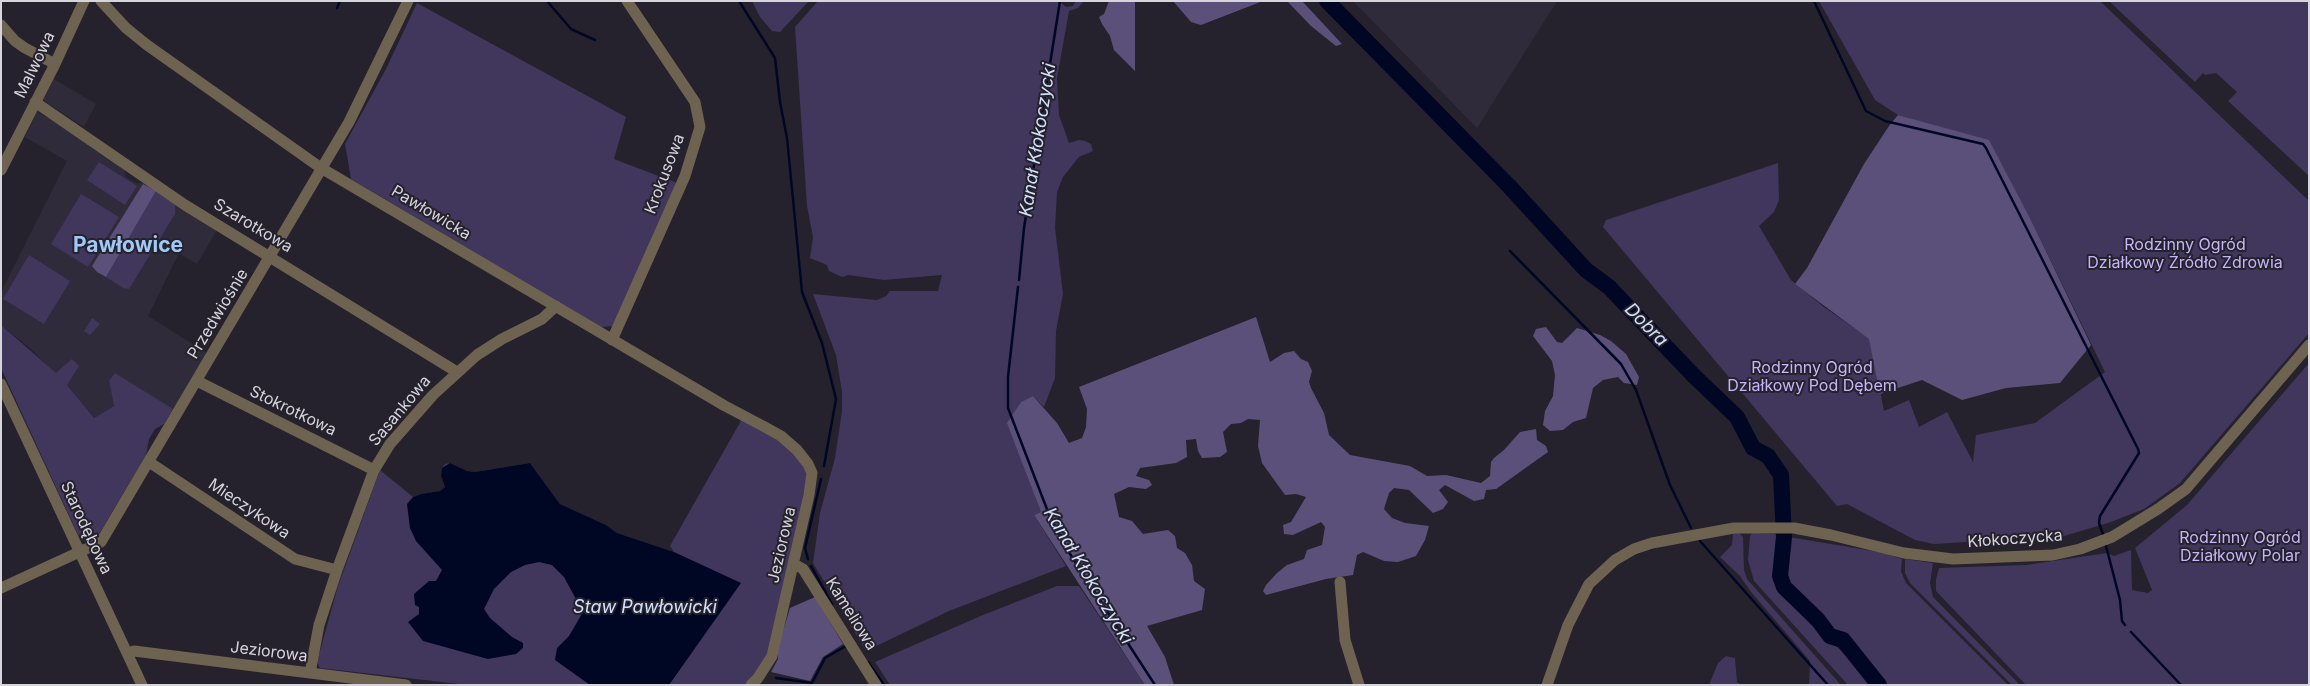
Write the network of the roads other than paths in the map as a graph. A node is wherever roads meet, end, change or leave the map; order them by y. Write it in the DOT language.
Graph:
graph roads {
  1 [pos="84,1"];
  2 [pos="101,1"];
  3 [pos="408,1"];
  4 [pos="627,1"];
  5 [pos="1,25"];
  6 [pos="55,64"];
  7 [pos="35,102"];
  8 [pos="322,168"];
  9 [pos="1,170"];
  10 [pos="271,256"];
  11 [pos="556,306"];
  12 [pos="612,340"];
  13 [pos="2309,345"];
  14 [pos="457,372"];
  15 [pos="197,381"];
  16 [pos="1,384"];
  17 [pos="763,426"];
  18 [pos="149,462"];
  19 [pos="374,470"];
  20 [pos="78,552"];
  21 [pos="794,564"];
  22 [pos="337,570"];
  23 [pos="1340,582"];
  24 [pos="1,588"];
  25 [pos="127,653"];
  26 [pos="310,674"];
  27 [pos="142,685"];
  28 [pos="406,685"];
  29 [pos="751,685"];
  30 [pos="876,685"];
  31 [pos="1359,685"];
  32 [pos="1547,685"];
  1 -- 6 [label="street, Malwowa"];
  2 -- 8 [label="street, Pawłowicka"];
  3 -- 8 [label="street, Przedwiośnie"];
  4 -- 12 [label="street, Krokusowa"];
  5 -- 6 [label="street"];
  6 -- 7 [label="street, Malwowa"];
  7 -- 9 [label="street, Malwowa"];
  7 -- 10 [label="street, Szarotkowa"];
  8 -- 10 [label="street, Przedwiośnie"];
  8 -- 11 [label="street, Pawłowicka"];
  10 -- 14 [label="street, Szarotkowa"];
  10 -- 15 [label="street, Przedwiośnie"];
  11 -- 12 [label="street, Pawłowicka"];
  11 -- 14 [label="street, Sasankowa"];
  12 -- 17 [label="street, Pawłowicka"];
  13 -- 32 [label="street, Kłokoczycka"];
  14 -- 19 [label="street, Sasankowa"];
  15 -- 18 [label="street, Przedwiośnie"];
  15 -- 19 [label="street, Stokrotkowa"];
  16 -- 20 [label="street, Starodębowa"];
  17 -- 21 [label="street, Jeziorowa"];
  18 -- 20 [label="street, Przedwiośnie"];
  18 -- 22 [label="street, Mieczykowa"];
  19 -- 22 [label="street, Sasankowa"];
  20 -- 24 [label="street, Przedwiośnie"];
  20 -- 25 [label="street, Starodębowa"];
  21 -- 29 [label="street, Jeziorowa"];
  21 -- 30 [label="street, Kameliowa"];
  22 -- 26 [label="street, Sasankowa"];
  23 -- 31 [label="street"];
  25 -- 26 [label="street, Jeziorowa"];
  25 -- 27 [label="street, Starodębowa"];
  26 -- 28 [label="street, Jeziorowa"];
}
